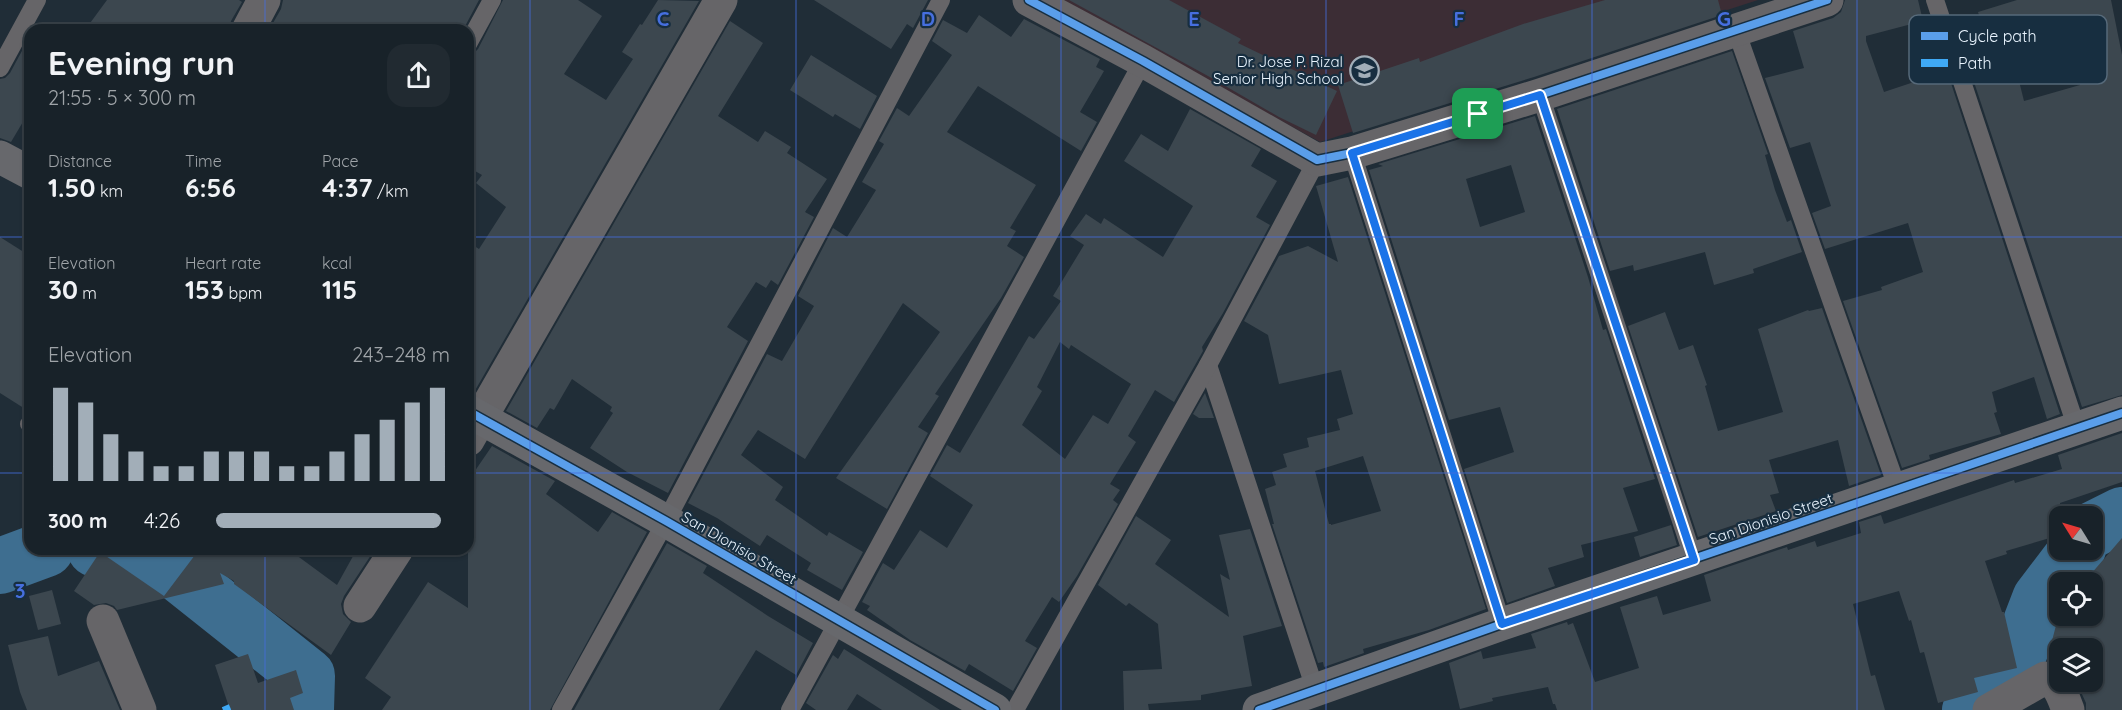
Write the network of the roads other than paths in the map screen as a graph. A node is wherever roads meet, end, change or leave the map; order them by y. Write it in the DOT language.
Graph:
graph roads {
  1 [pos="37,0"];
  2 [pos="264,0"];
  3 [pos="492,0"];
  4 [pos="721,0"];
  5 [pos="941,0"];
  6 [pos="1029,0"];
  7 [pos="1827,0"];
  8 [pos="1935,0"];
  9 [pos="1940,15"];
  10 [pos="251,24"];
  11 [pos="1736,30"];
  12 [pos="474,33"];
  13 [pos="1143,61"];
  14 [pos="0,68"];
  15 [pos="1963,84"];
  16 [pos="1540,95"];
  17 [pos="1352,153"];
  18 [pos="0,157"];
  19 [pos="1317,160"];
  20 [pos="24,170"];
  21 [pos="1208,365"];
  22 [pos="2122,413"];
  23 [pos="474,421"];
  24 [pos="474,424"];
  25 [pos="2077,429"];
  26 [pos="1898,490"];
  27 [pos="666,521"];
  28 [pos="393,555"];
  29 [pos="1694,560"];
  30 [pos="360,606"];
  31 [pos="103,621"];
  32 [pos="839,621"];
  33 [pos="1502,624"];
  34 [pos="1316,689"];
  35 [pos="138,710"];
  36 [pos="561,710"];
  37 [pos="789,710"];
  38 [pos="995,710"];
  39 [pos="1015,710"];
  40 [pos="1258,710"];
  41 [pos="1989,710"];
  42 [pos="2068,710"];
  1 -- 14 [label="lane"];
  2 -- 10 [label="street"];
  3 -- 12 [label="lane"];
  4 -- 23 [label="street"];
  5 -- 27 [label="lane"];
  6 -- 13 [label="street"];
  7 -- 11 [label="street"];
  8 -- 9 [label="lane"];
  11 -- 16 [label="street"];
  11 -- 26 [label="lane"];
  13 -- 19 [label="street"];
  13 -- 32 [label="lane"];
  15 -- 25 [label="lane"];
  16 -- 17 [label="street"];
  16 -- 29 [label="lane"];
  17 -- 19 [label="street"];
  17 -- 33 [label="lane"];
  18 -- 20 [label="street"];
  19 -- 21 [label="lane"];
  21 -- 34 [label="lane"];
  21 -- 39 [label="lane"];
  22 -- 25 [label="street, San Dionisio Street"];
  24 -- 27 [label="street, San Dionisio Street"];
  25 -- 26 [label="street, San Dionisio Street"];
  26 -- 29 [label="street, San Dionisio Street"];
  27 -- 32 [label="street, San Dionisio Street"];
  27 -- 36 [label="lane"];
  28 -- 30 [label="street"];
  29 -- 33 [label="street, San Dionisio Street"];
  31 -- 35 [label="street"];
  32 -- 37 [label="lane"];
  32 -- 38 [label="street, San Dionisio Street"];
  33 -- 34 [label="street, San Dionisio Street"];
  34 -- 40 [label="street, San Dionisio Street"];
  41 -- 42 [label="street"];
}
